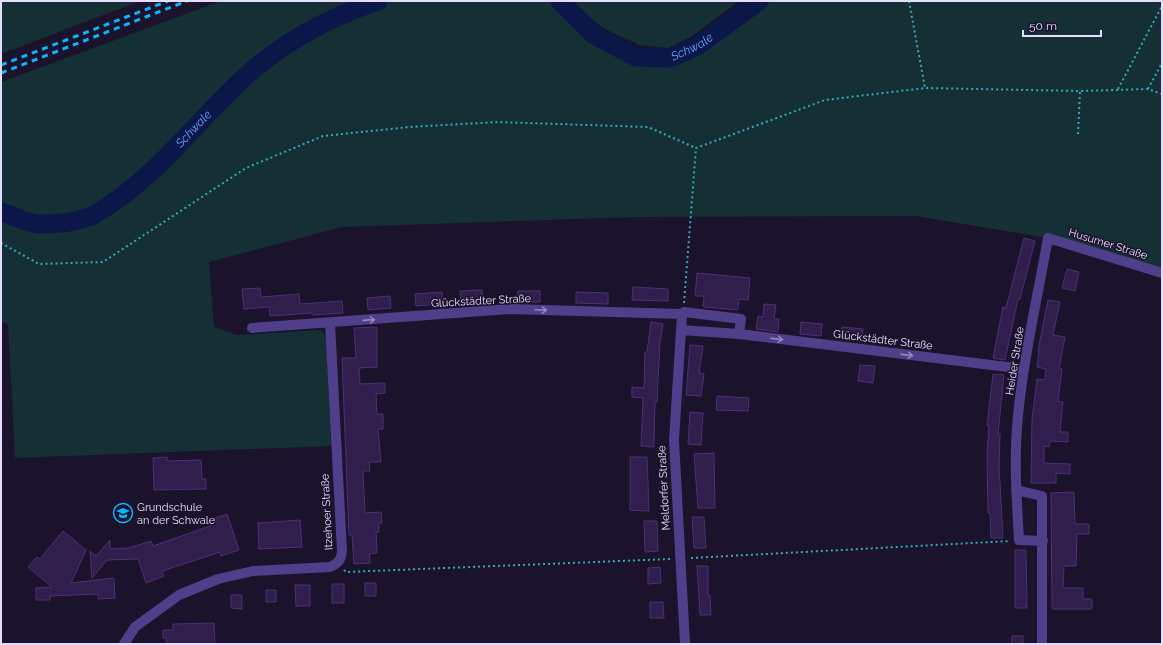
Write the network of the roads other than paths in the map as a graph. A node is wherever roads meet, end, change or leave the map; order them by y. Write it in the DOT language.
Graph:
graph roads {
  1 [pos="1048,238"];
  2 [pos="1162,273"];
  3 [pos="683,313"];
  4 [pos="330,323"];
  5 [pos="252,328"];
  6 [pos="681,330"];
  7 [pos="739,334"];
  8 [pos="1024,369"];
  9 [pos="1016,490"];
  10 [pos="1043,541"];
  11 [pos="124,644"];
  12 [pos="685,644"];
  13 [pos="1042,644"];
  1 -- 2 [label="street, Husumer Straße"];
  1 -- 8 [label="street, Heider Straße"];
  4 -- 3 [label="street, Glückstädter Straße, one-way"];
  3 -- 6 [label="street"];
  3 -- 7 [label="street, Glückstädter Straße"];
  4 -- 5 [label="street"];
  4 -- 11 [label="street, Itzehoer Straße"];
  6 -- 7 [label="street, Glückstädter Straße"];
  6 -- 12 [label="street, Meldorfer Straße"];
  7 -- 8 [label="street, Glückstädter Straße, one-way"];
  8 -- 9 [label="street, Heider Straße"];
  9 -- 10 [label="street"];
  9 -- 10 [label="street, Heider Straße"];
  10 -- 13 [label="street"];
}
